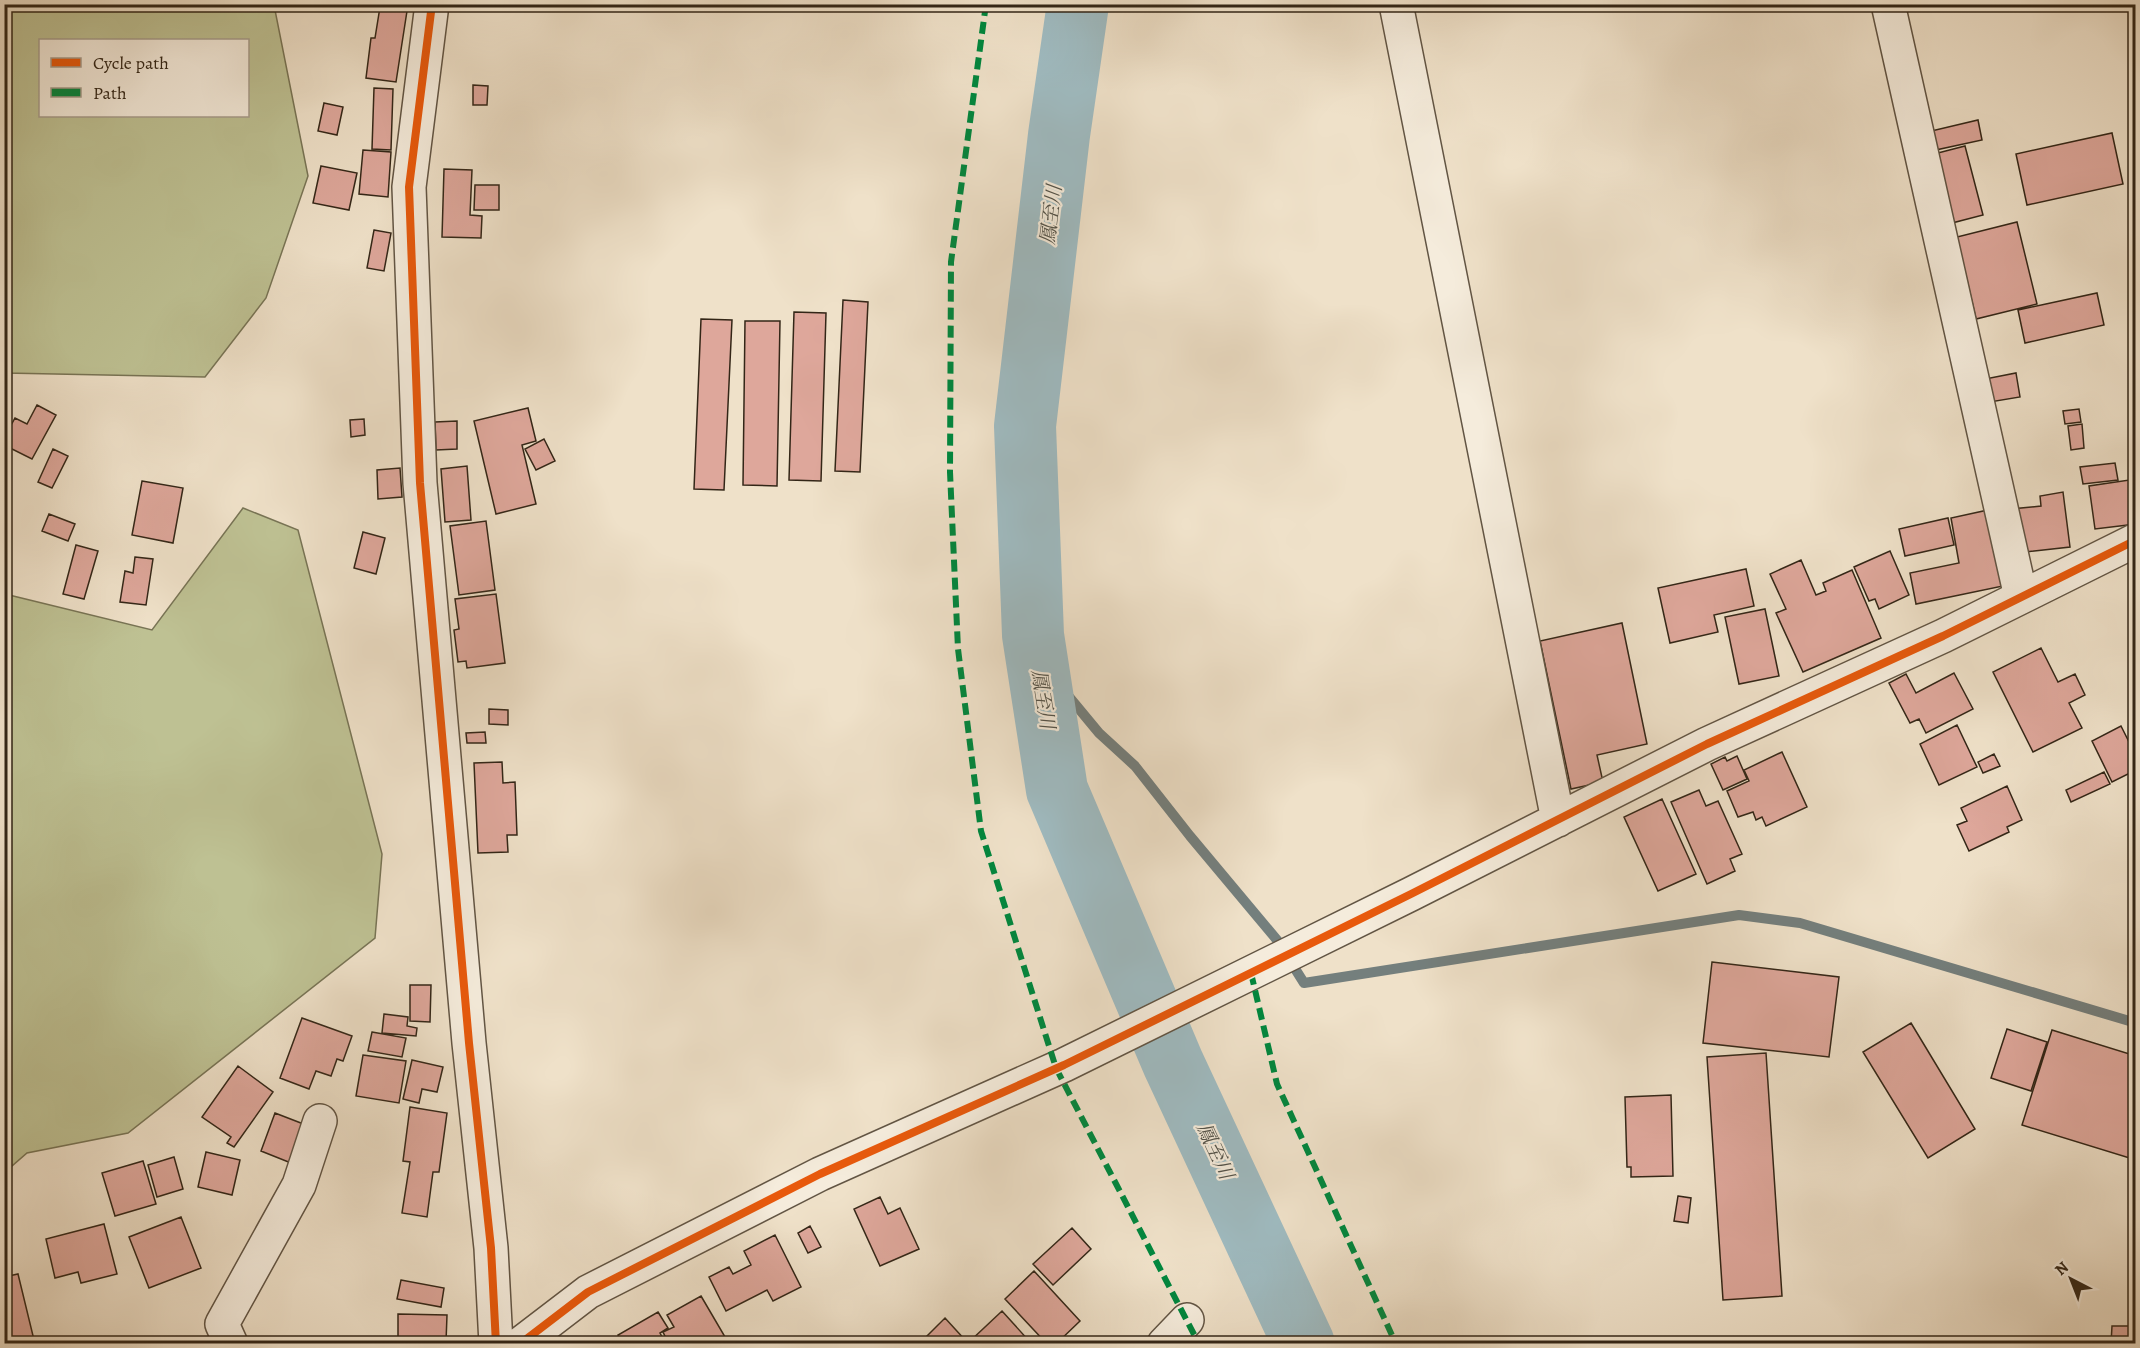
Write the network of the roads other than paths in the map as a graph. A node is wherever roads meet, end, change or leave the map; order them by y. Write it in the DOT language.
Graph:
graph roads {
  1 [pos="432,4"];
  2 [pos="1395,4"];
  3 [pos="1888,4"];
  4 [pos="2136,540"];
  5 [pos="2021,597"];
  6 [pos="1558,820"];
  7 [pos="320,1121"];
  8 [pos="1187,1320"];
  9 [pos="231,1344"];
  10 [pos="496,1344"];
  11 [pos="520,1344"];
  12 [pos="1164,1344"];
  1 -- 10 [label="street"];
  2 -- 6 [label="street"];
  3 -- 5 [label="street"];
  4 -- 5 [label="street"];
  5 -- 6 [label="street"];
  6 -- 11 [label="street"];
  7 -- 9 [label="street"];
  8 -- 12 [label="street"];
}
